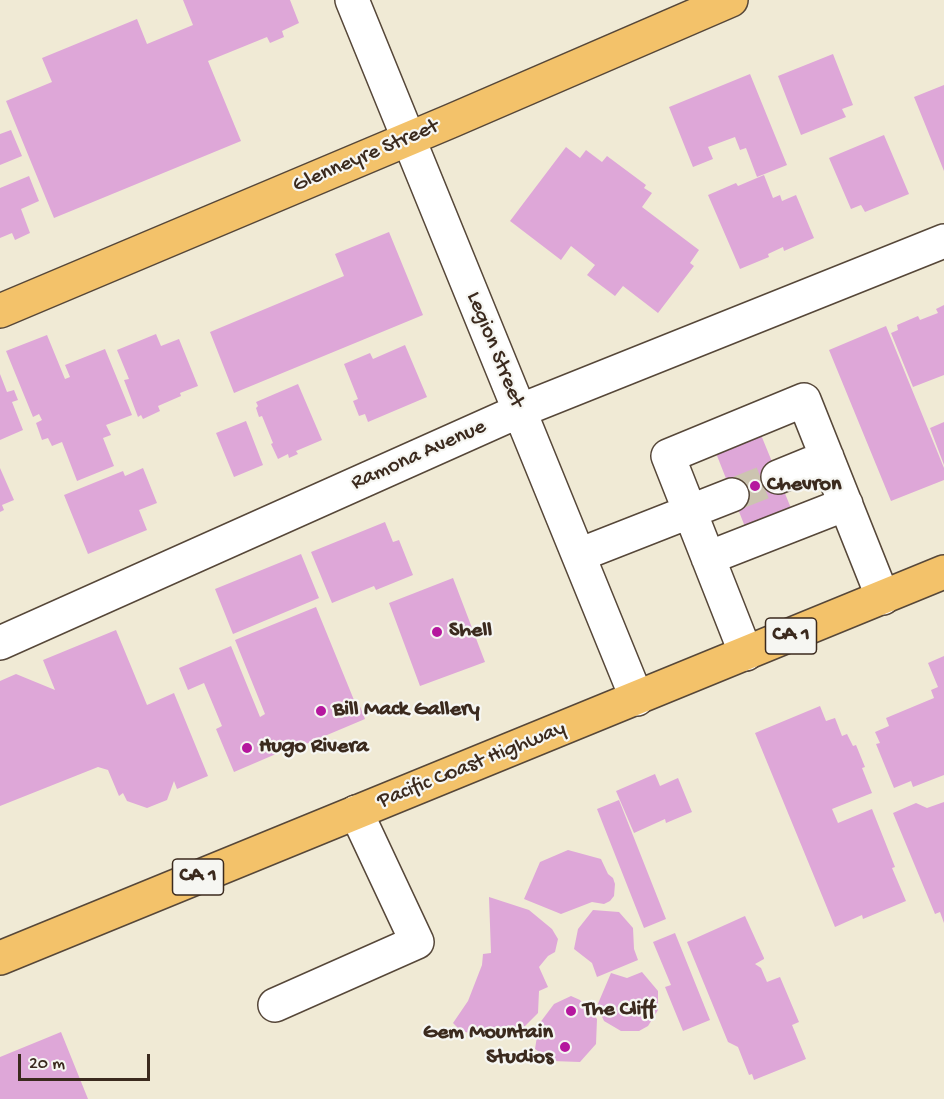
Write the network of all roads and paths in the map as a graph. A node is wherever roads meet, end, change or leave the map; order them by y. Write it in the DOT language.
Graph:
graph roads {
  1 [pos="352,0"];
  2 [pos="731,0"];
  3 [pos="408,138"];
  4 [pos="944,241"];
  5 [pos="0,311"];
  6 [pos="519,411"];
  7 [pos="827,457"];
  8 [pos="778,477"];
  9 [pos="732,495"];
  10 [pos="846,504"];
  11 [pos="690,513"];
  12 [pos="579,555"];
  13 [pos="708,558"];
  14 [pos="944,572"];
  15 [pos="883,598"];
  16 [pos="4,641"];
  17 [pos="746,654"];
  18 [pos="637,699"];
  19 [pos="356,812"];
  20 [pos="0,958"];
  21 [pos="275,1005"];
  1 -- 3 [label="street, Legion Street"];
  2 -- 3 [label="main road, Glenneyre Street"];
  3 -- 5 [label="main road, Glenneyre Street"];
  3 -- 6 [label="street, Legion Street"];
  4 -- 6 [label="street, Ramona Avenue"];
  6 -- 12 [label="street, Legion Street"];
  6 -- 16 [label="street, Ramona Avenue"];
  7 -- 8 [label="street"];
  7 -- 10 [label="street"];
  7 -- 11 [label="street"];
  9 -- 11 [label="street"];
  10 -- 13 [label="street"];
  10 -- 15 [label="street"];
  11 -- 12 [label="street"];
  11 -- 13 [label="street"];
  12 -- 18 [label="street, Legion Street"];
  13 -- 17 [label="street"];
  14 -- 15 [label="main road, Pacific Coast Highway / CA 1"];
  15 -- 17 [label="main road, Pacific Coast Highway / CA 1"];
  17 -- 18 [label="main road, Pacific Coast Highway / CA 1"];
  18 -- 19 [label="main road, Pacific Coast Highway / CA 1"];
  19 -- 20 [label="main road, Pacific Coast Highway / CA 1"];
  19 -- 21 [label="street"];
}
